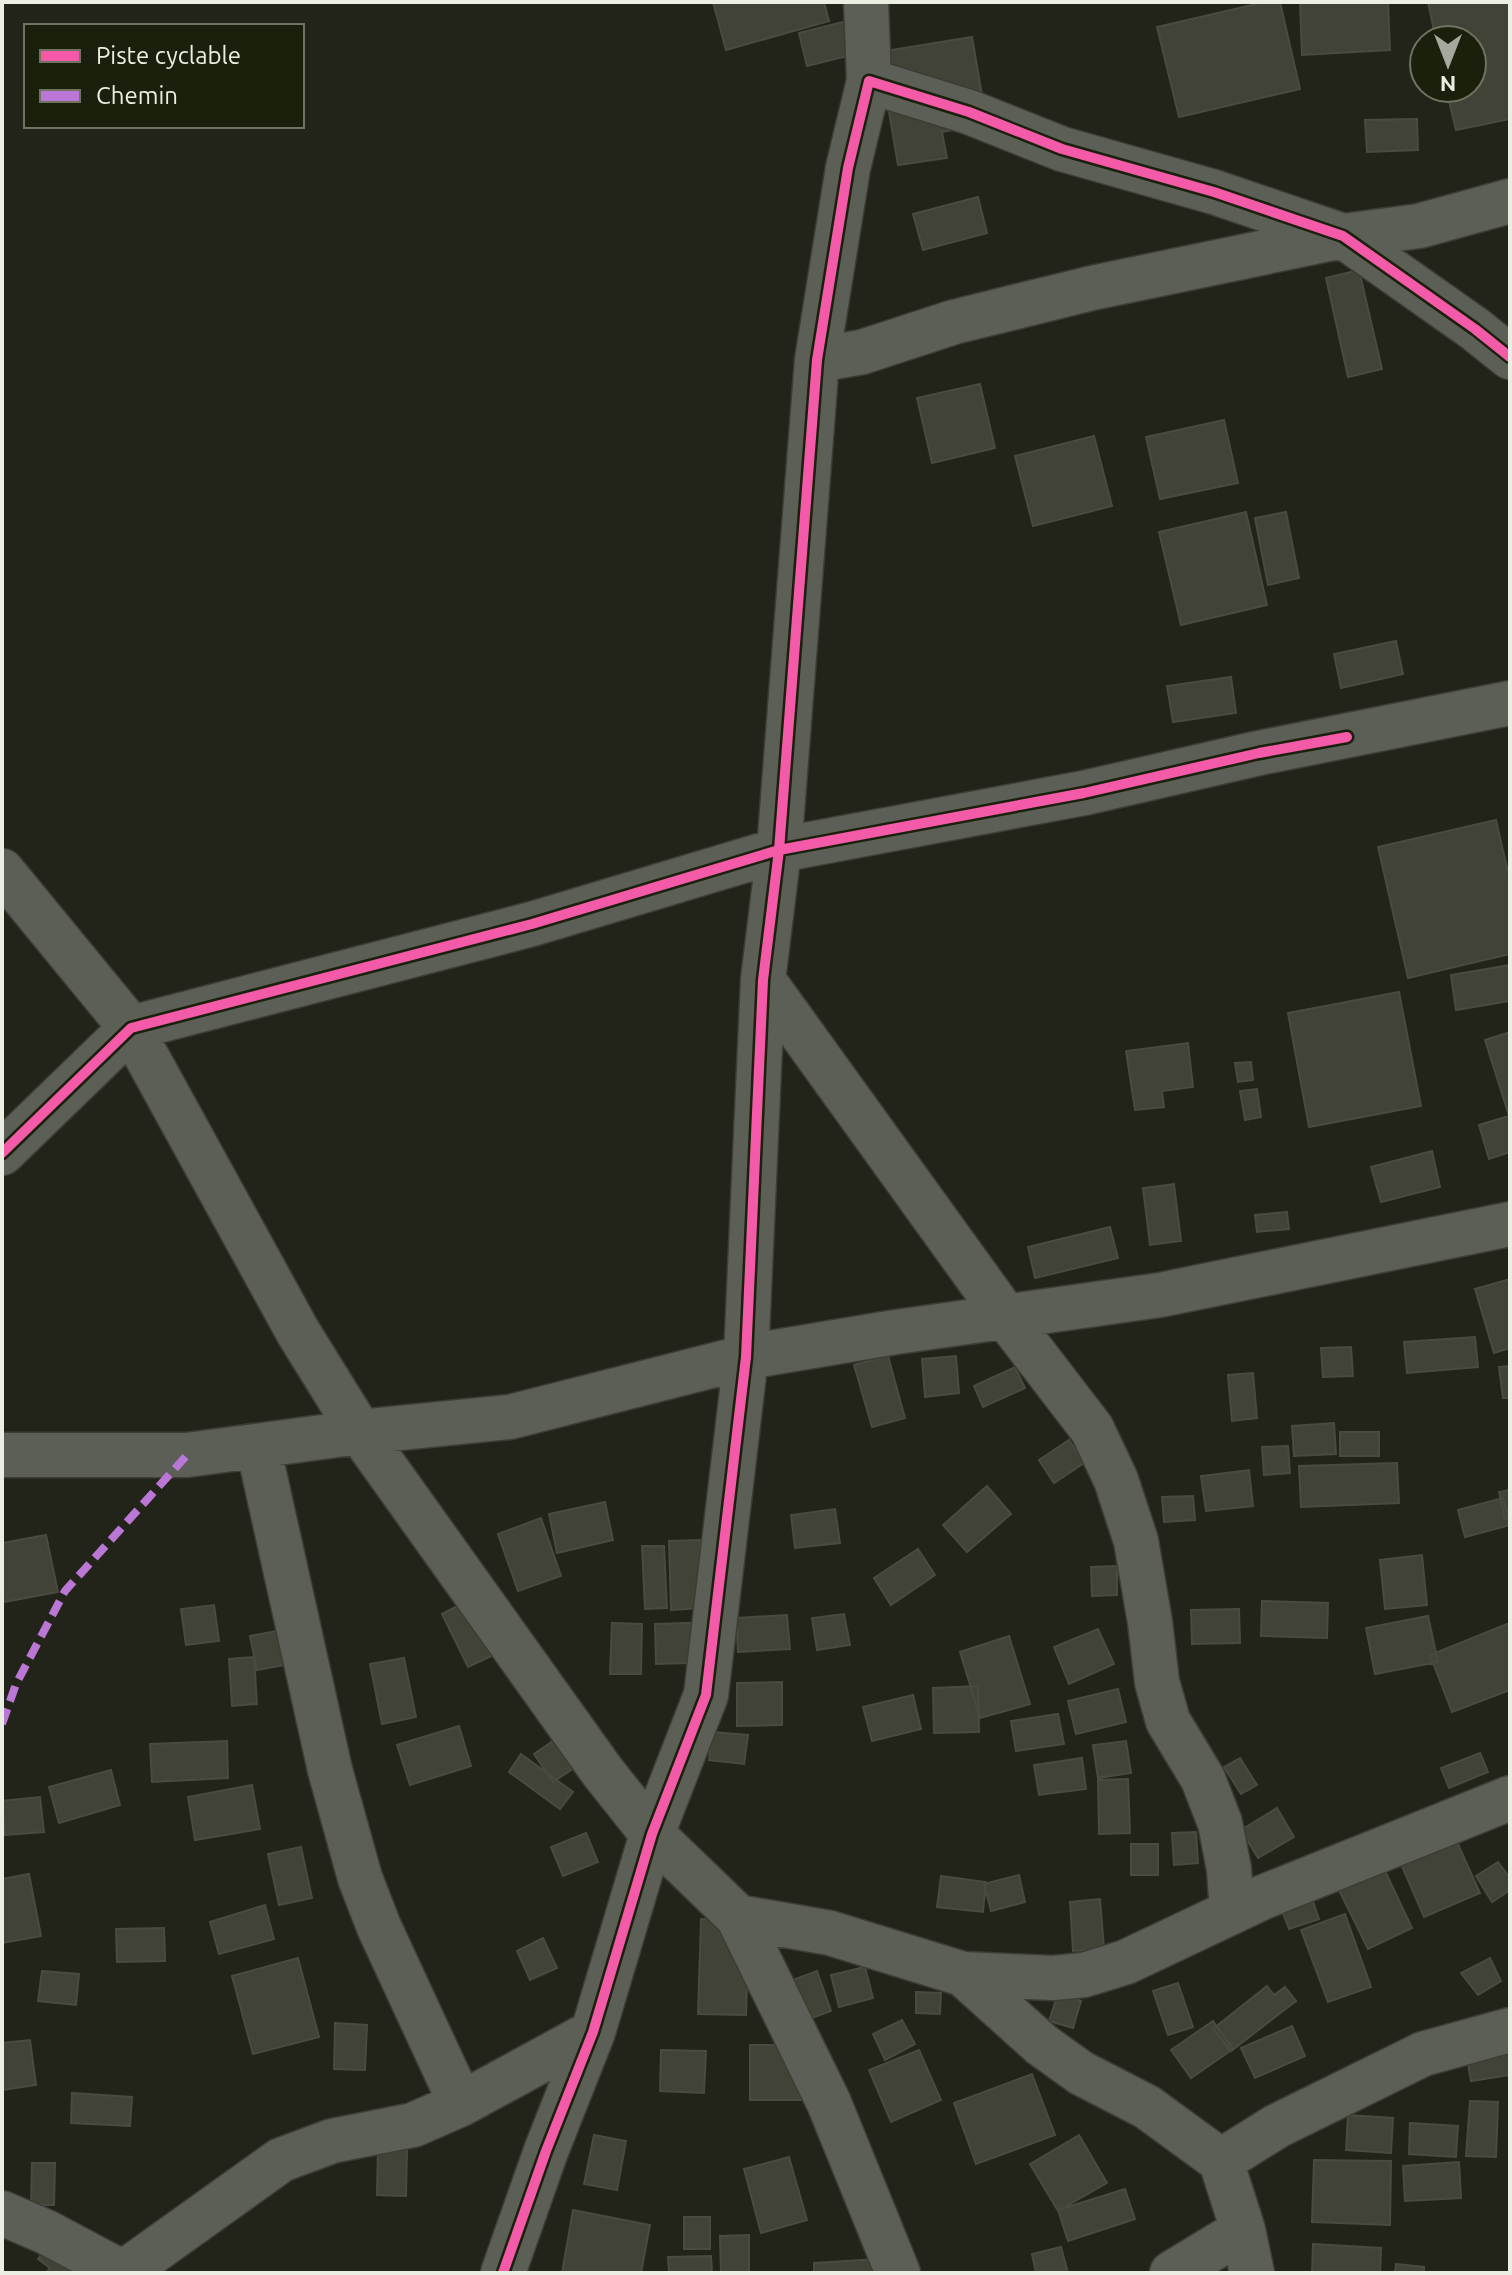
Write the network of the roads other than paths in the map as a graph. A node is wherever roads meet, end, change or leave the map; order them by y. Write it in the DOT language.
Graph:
graph roads {
  1 [pos="866,2"];
  2 [pos="869,81"];
  3 [pos="1510,201"];
  4 [pos="1343,236"];
  5 [pos="1510,357"];
  6 [pos="817,360"];
  7 [pos="1510,703"];
  8 [pos="779,850"];
  9 [pos="2,871"];
  10 [pos="763,980"];
  11 [pos="131,1028"];
  12 [pos="2,1153"];
  13 [pos="1510,1224"];
  14 [pos="1006,1317"];
  15 [pos="746,1357"];
  16 [pos="360,1432"];
  17 [pos="258,1446"];
  18 [pos="2,1455"];
  19 [pos="1510,1798"];
  20 [pos="652,1834"];
  21 [pos="1232,1912"];
  22 [pos="738,1917"];
  23 [pos="963,1974"];
  24 [pos="1510,2030"];
  25 [pos="593,2032"];
  26 [pos="461,2104"];
  27 [pos="1221,2161"];
  28 [pos="2,2213"];
  29 [pos="1243,2230"];
  30 [pos="503,2273"];
  31 [pos="898,2273"];
  32 [pos="1172,2273"];
  33 [pos="1252,2273"];
  1 -- 2 [label="street"];
  2 -- 4 [label="street"];
  2 -- 6 [label="street"];
  3 -- 4 [label="street"];
  4 -- 5 [label="street"];
  4 -- 6 [label="street"];
  6 -- 8 [label="street"];
  7 -- 8 [label="street"];
  8 -- 10 [label="street"];
  8 -- 11 [label="street"];
  9 -- 11 [label="street"];
  10 -- 14 [label="street"];
  10 -- 15 [label="street"];
  11 -- 12 [label="street"];
  11 -- 16 [label="street"];
  13 -- 14 [label="street"];
  14 -- 15 [label="street"];
  14 -- 21 [label="street"];
  15 -- 16 [label="street"];
  15 -- 20 [label="street"];
  16 -- 17 [label="street"];
  16 -- 20 [label="street"];
  17 -- 18 [label="street"];
  17 -- 26 [label="street"];
  19 -- 21 [label="street"];
  20 -- 22 [label="street"];
  20 -- 25 [label="street"];
  21 -- 23 [label="street"];
  22 -- 23 [label="street"];
  22 -- 31 [label="street"];
  23 -- 27 [label="street"];
  24 -- 27 [label="street"];
  25 -- 26 [label="street"];
  25 -- 30 [label="street"];
  26 -- 28 [label="street"];
  27 -- 29 [label="street"];
  29 -- 32 [label="street"];
  29 -- 33 [label="street"];
}
